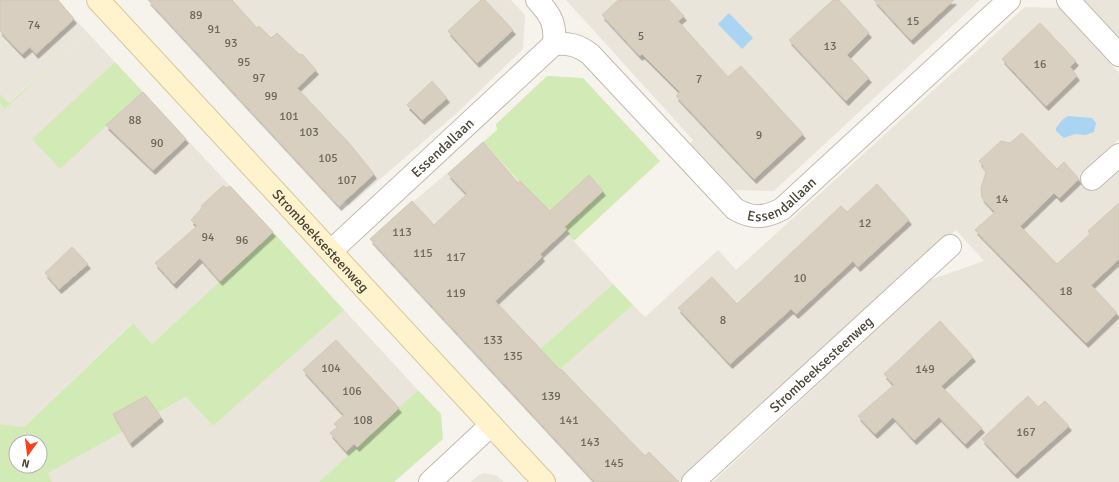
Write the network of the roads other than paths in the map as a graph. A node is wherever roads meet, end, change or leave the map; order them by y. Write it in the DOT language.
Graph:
graph roads {
  1 [pos="98,0"];
  2 [pos="537,0"];
  3 [pos="1009,0"];
  4 [pos="1068,0"];
  5 [pos="554,44"];
  6 [pos="1119,55"];
  7 [pos="1119,155"];
  8 [pos="1092,179"];
  9 [pos="950,246"];
  10 [pos="330,251"];
  11 [pos="491,425"];
  12 [pos="430,482"];
  13 [pos="544,482"];
  14 [pos="693,482"];
  1 -- 10 [label="street, Strombeeksesteenweg"];
  2 -- 5 [label="street"];
  3 -- 5 [label="street, Essendallaan"];
  4 -- 6 [label="street"];
  5 -- 10 [label="street, Essendallaan"];
  7 -- 8 [label="street"];
  9 -- 14 [label="street, Strombeeksesteenweg"];
  10 -- 11 [label="street, Strombeeksesteenweg"];
  11 -- 12 [label="street"];
  11 -- 13 [label="street, Strombeeksesteenweg"];
}
